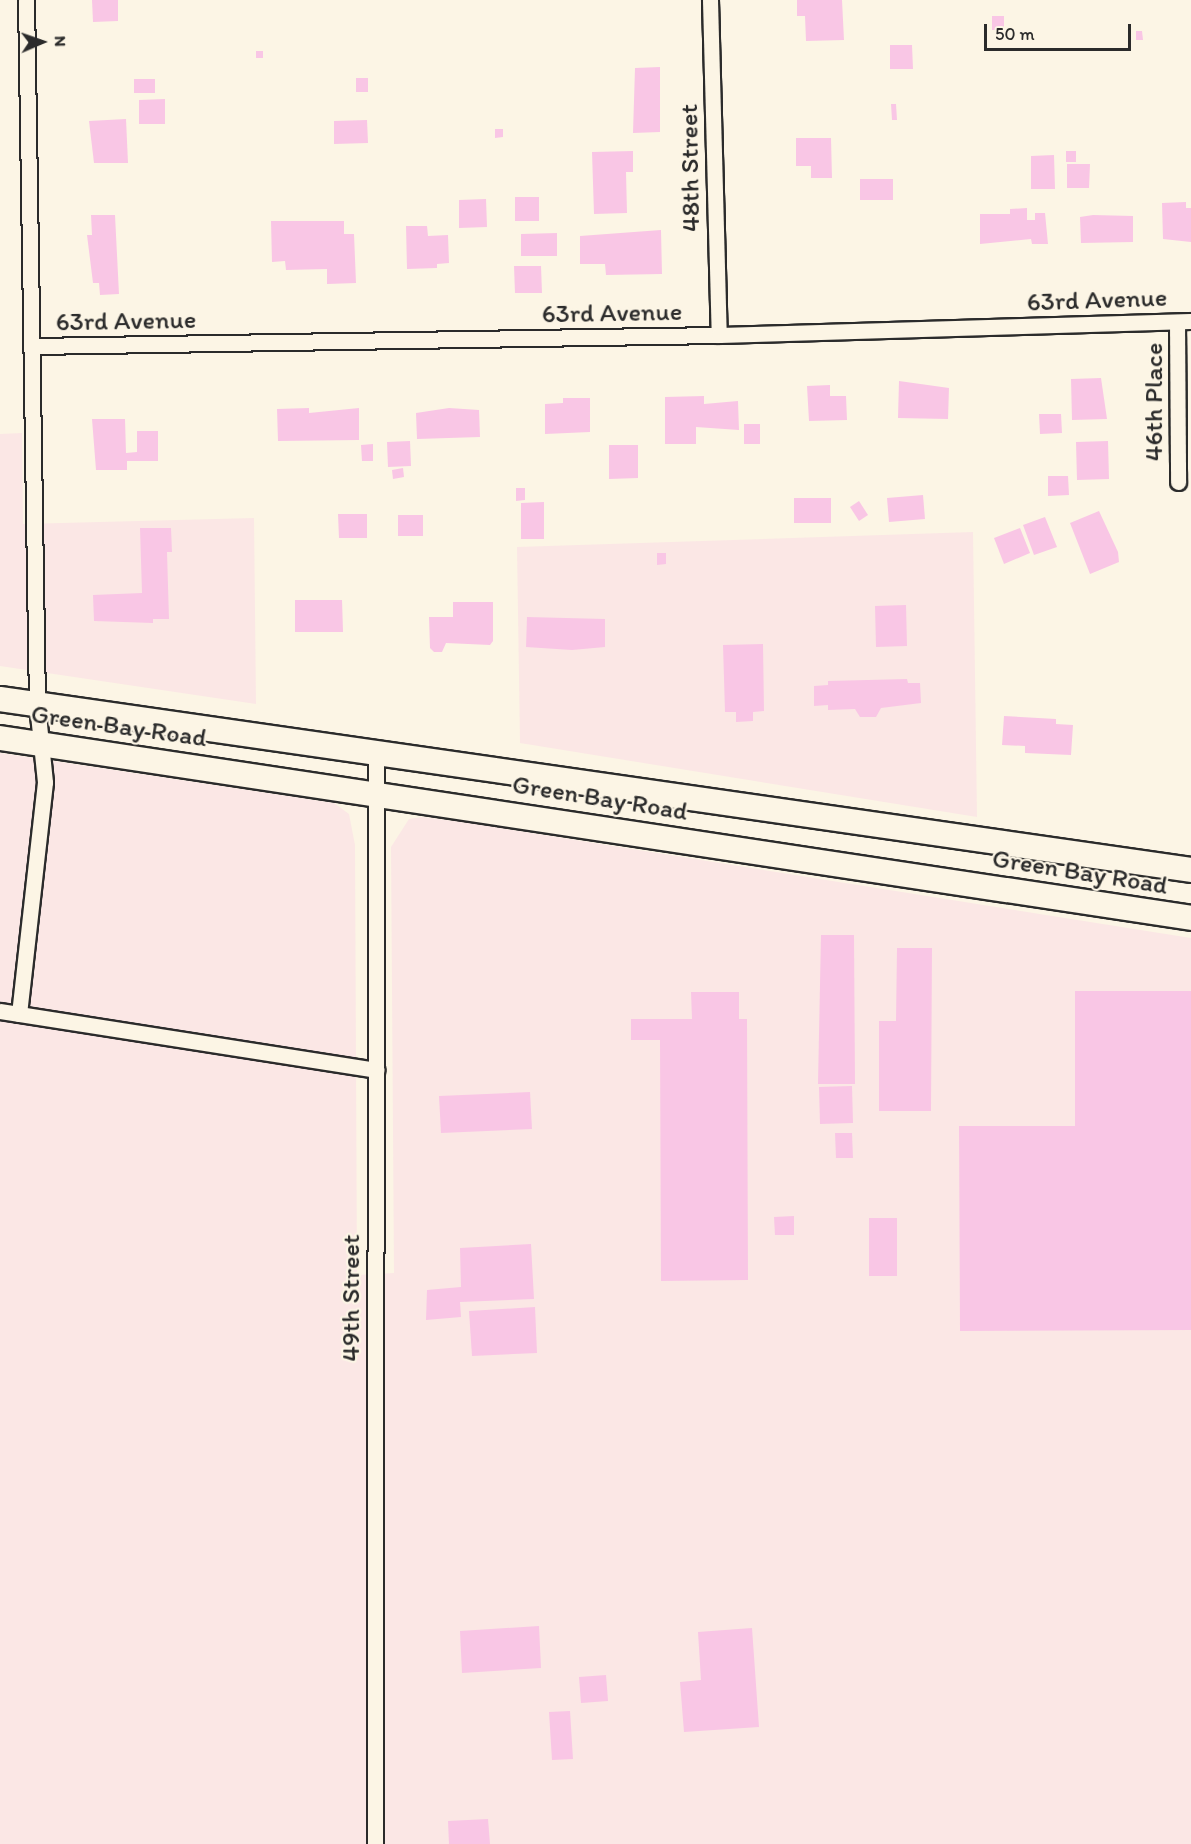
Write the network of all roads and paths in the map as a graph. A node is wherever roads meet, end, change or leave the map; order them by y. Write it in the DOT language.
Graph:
graph roads {
  1 [pos="26,0"];
  2 [pos="710,0"];
  3 [pos="1184,322"];
  4 [pos="718,335"];
  5 [pos="33,346"];
  6 [pos="1178,482"];
  7 [pos="0,699"];
  8 [pos="37,705"];
  9 [pos="0,738"];
  10 [pos="43,744"];
  11 [pos="376,752"];
  12 [pos="376,793"];
  13 [pos="1191,870"];
  14 [pos="1191,918"];
  15 [pos="0,1011"];
  16 [pos="19,1014"];
  17 [pos="375,1070"];
  18 [pos="375,1844"];
  1 -- 5 [label="street"];
  2 -- 4 [label="street, 48th Street"];
  3 -- 4 [label="street, 63rd Avenue"];
  3 -- 6 [label="street, 46th Place"];
  4 -- 5 [label="street, 63rd Avenue"];
  5 -- 8 [label="street"];
  7 -- 8 [label="main road, Green Bay Road"];
  8 -- 10 [label="street"];
  8 -- 11 [label="main road, Green Bay Road"];
  9 -- 10 [label="main road, Green Bay Road"];
  10 -- 12 [label="main road, Green Bay Road"];
  10 -- 16 [label="street"];
  11 -- 12 [label="street, 49th Street"];
  11 -- 13 [label="main road, Green Bay Road"];
  12 -- 14 [label="main road, Green Bay Road"];
  12 -- 17 [label="street, 49th Street"];
  15 -- 16 [label="street"];
  16 -- 17 [label="street"];
  17 -- 18 [label="street, 49th Street"];
}
